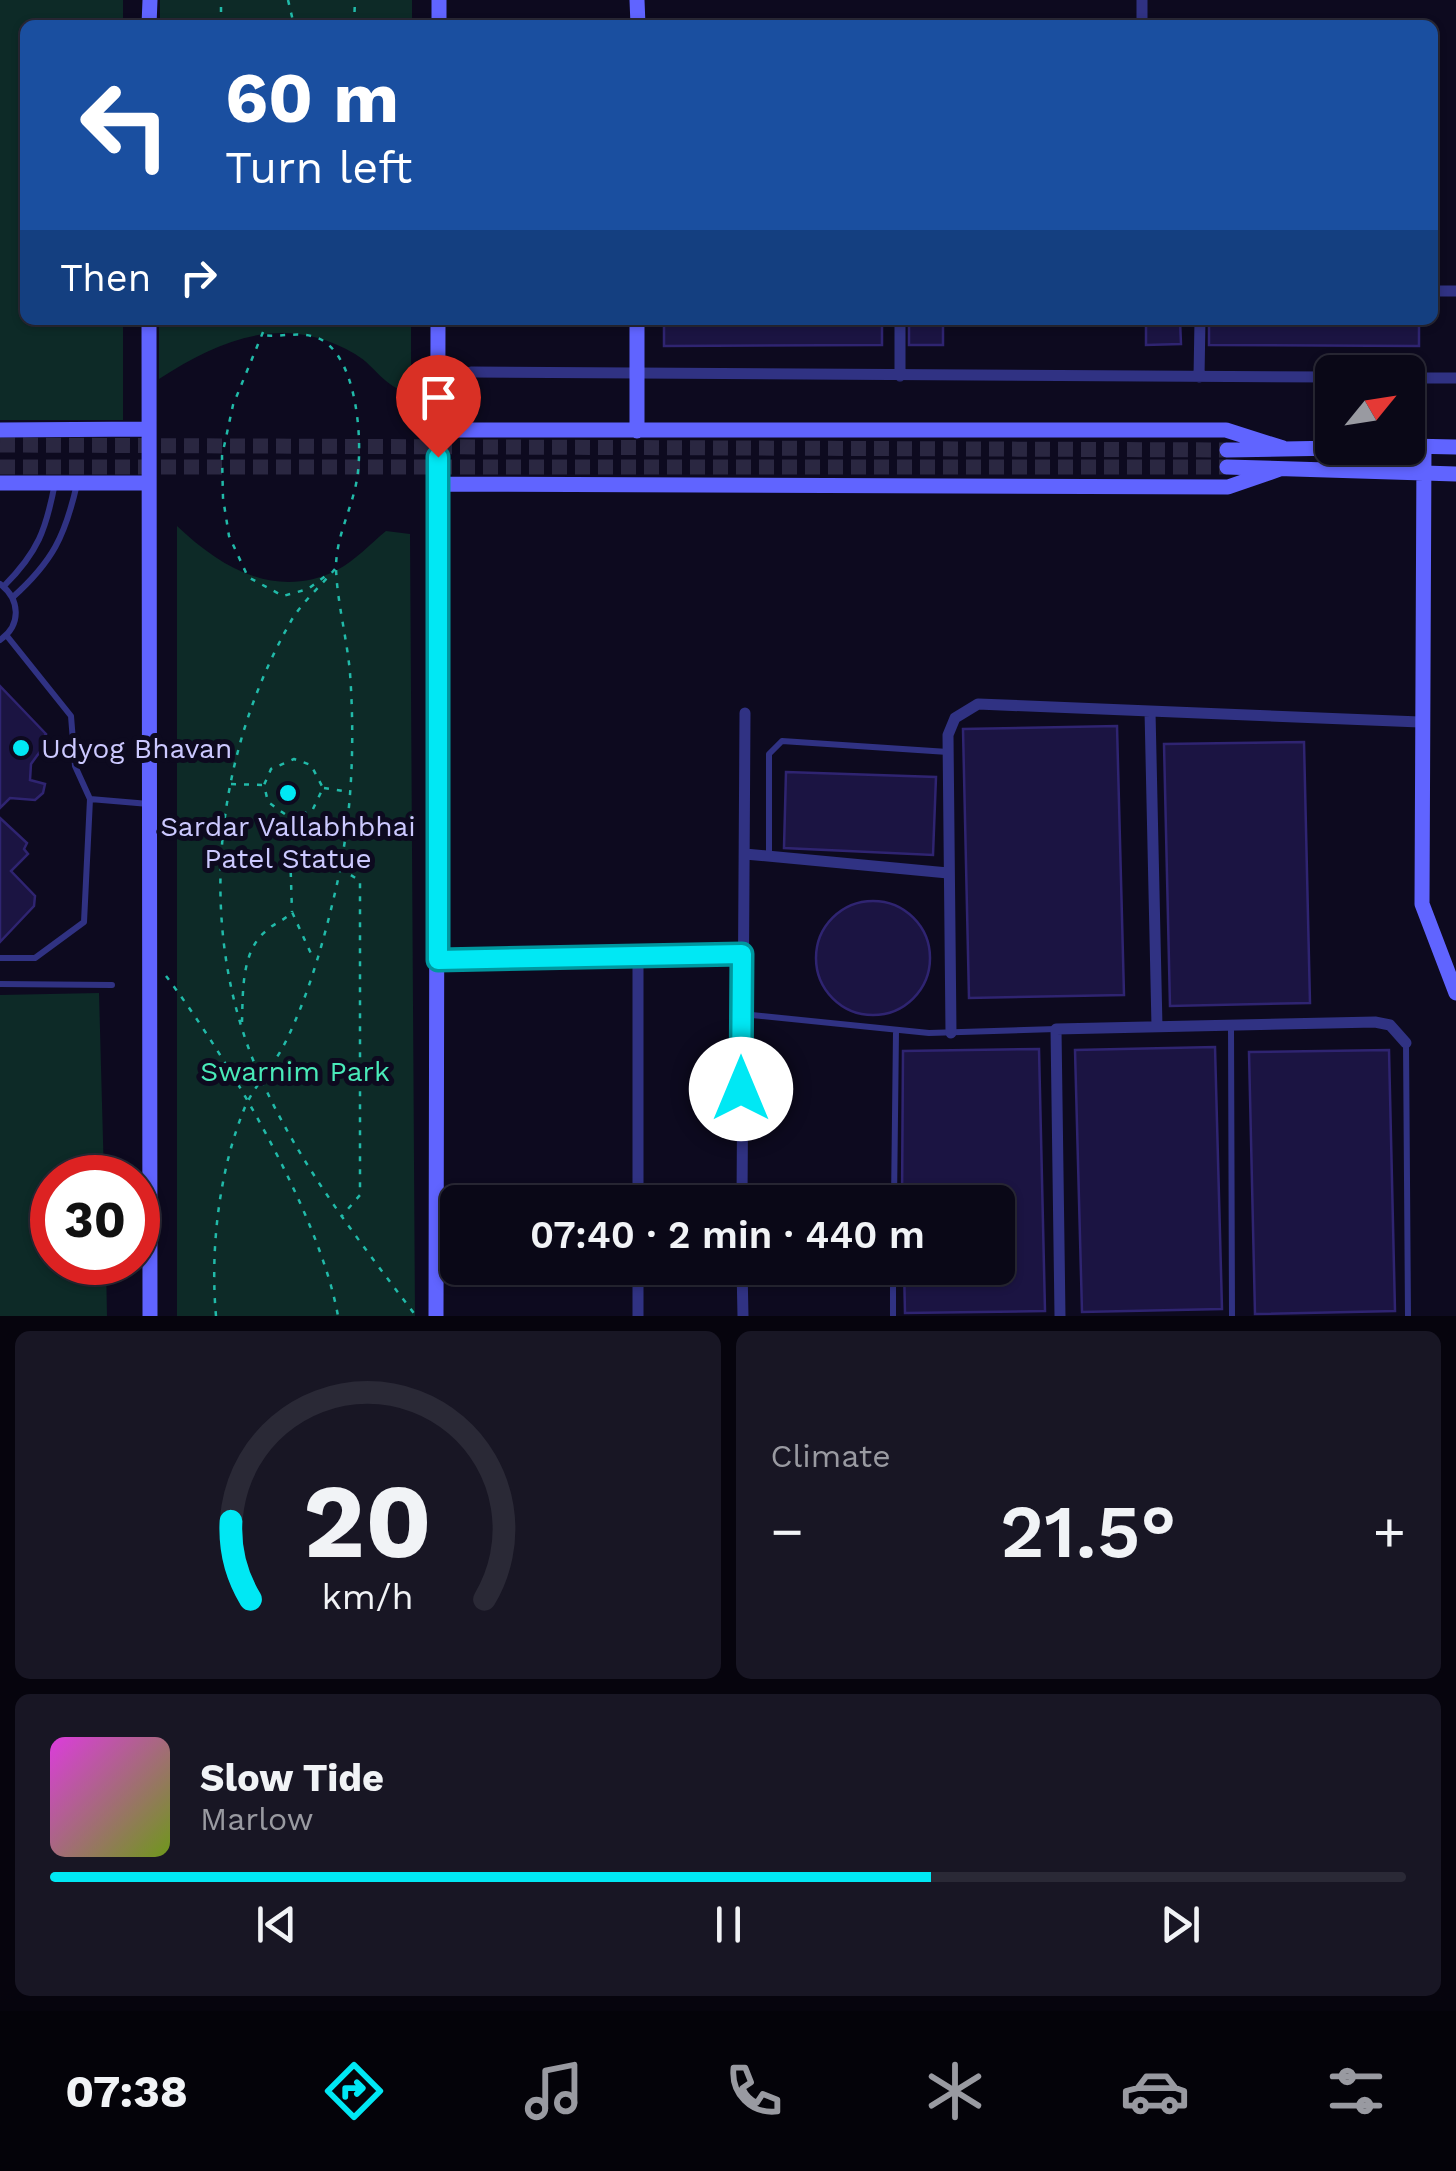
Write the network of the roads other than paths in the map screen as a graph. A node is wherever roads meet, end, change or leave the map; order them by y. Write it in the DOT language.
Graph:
graph roads {
  1 [pos="149,325"];
  2 [pos="438,325"];
  3 [pos="638,325"];
  4 [pos="900,325"];
  5 [pos="1200,325"];
  6 [pos="471,372"];
  7 [pos="638,374"];
  8 [pos="900,376"];
  9 [pos="1198,377"];
  10 [pos="1315,377"];
  11 [pos="1425,378"];
  12 [pos="1456,378"];
  13 [pos="148,429"];
  14 [pos="0,430"];
  15 [pos="438,430"];
  16 [pos="638,431"];
  17 [pos="1425,446"];
  18 [pos="1456,447"];
  19 [pos="1283,448"];
  20 [pos="1315,448"];
  21 [pos="1227,450"];
  22 [pos="1422,465"];
  23 [pos="1227,467"];
  24 [pos="1280,469"];
  25 [pos="1425,474"];
  26 [pos="1456,474"];
  27 [pos="0,483"];
  28 [pos="55,483"];
  29 [pos="77,483"];
  30 [pos="148,483"];
  31 [pos="438,484"];
  32 [pos="2,585"];
  33 [pos="13,596"];
  34 [pos="4,638"];
  35 [pos="1150,711"];
  36 [pos="745,713"];
  37 [pos="1420,722"];
  38 [pos="948,752"];
  39 [pos="90,799"];
  40 [pos="149,804"];
  41 [pos="745,854"];
  42 [pos="769,856"];
  43 [pos="948,873"];
  44 [pos="1456,940"];
  45 [pos="1437,941"];
  46 [pos="742,954"];
  47 [pos="638,956"];
  48 [pos="0,958"];
  49 [pos="438,960"];
  50 [pos="0,984"];
  51 [pos="112,985"];
  52 [pos="1456,993"];
  53 [pos="740,1014"];
  54 [pos="1232,1025"];
  55 [pos="1157,1027"];
  56 [pos="1056,1030"];
  57 [pos="896,1031"];
  58 [pos="951,1033"];
  59 [pos="1406,1043"];
  60 [pos="638,1185"];
  61 [pos="742,1185"];
  62 [pos="894,1185"];
  63 [pos="638,1285"];
  64 [pos="742,1285"];
  65 [pos="893,1285"];
  66 [pos="150,1316"];
  67 [pos="436,1316"];
  68 [pos="638,1316"];
  69 [pos="743,1316"];
  70 [pos="892,1316"];
  71 [pos="1060,1316"];
  72 [pos="1232,1316"];
  73 [pos="1408,1316"];
  1 -- 13 [label="street"];
  2 -- 15 [label="street"];
  3 -- 7 [label="street"];
  4 -- 8 [label="street"];
  5 -- 9 [label="street"];
  6 -- 7 [label="street"];
  7 -- 8 [label="street"];
  7 -- 16 [label="street"];
  8 -- 9 [label="street"];
  9 -- 10 [label="street"];
  11 -- 12 [label="street"];
  13 -- 14 [label="street"];
  13 -- 30 [label="street"];
  15 -- 16 [label="street"];
  15 -- 31 [label="street"];
  16 -- 19 [label="street"];
  17 -- 18 [label="street"];
  19 -- 20 [label="street"];
  19 -- 21 [label="street"];
  22 -- 25 [label="street"];
  23 -- 24 [label="street"];
  24 -- 25 [label="street"];
  24 -- 31 [label="street"];
  25 -- 26 [label="street"];
  25 -- 37 [label="street"];
  27 -- 28 [label="street"];
  28 -- 29 [label="street"];
  28 -- 32 [label="lane"];
  29 -- 30 [label="street"];
  29 -- 33 [label="lane"];
  30 -- 40 [label="street"];
  31 -- 49 [label="street"];
  32 -- 33 [label="lane"];
  33 -- 34 [label="lane"];
  34 -- 39 [label="lane"];
  35 -- 37 [label="street"];
  35 -- 38 [label="street"];
  35 -- 55 [label="street"];
  36 -- 41 [label="street"];
  37 -- 45 [label="street"];
  38 -- 42 [label="lane"];
  38 -- 43 [label="street"];
  39 -- 40 [label="lane"];
  39 -- 48 [label="lane"];
  40 -- 66 [label="street"];
  41 -- 42 [label="street"];
  41 -- 46 [label="street"];
  42 -- 43 [label="street"];
  43 -- 58 [label="street"];
  44 -- 45 [label="street"];
  45 -- 52 [label="street"];
  46 -- 47 [label="street"];
  46 -- 53 [label="street"];
  47 -- 49 [label="street"];
  47 -- 60 [label="street"];
  49 -- 67 [label="street"];
  50 -- 51 [label="lane"];
  53 -- 57 [label="lane"];
  53 -- 61 [label="street"];
  54 -- 55 [label="street"];
  54 -- 59 [label="street"];
  54 -- 72 [label="lane"];
  55 -- 56 [label="street"];
  56 -- 58 [label="lane"];
  56 -- 71 [label="street"];
  57 -- 58 [label="lane"];
  57 -- 62 [label="lane"];
  59 -- 73 [label="lane"];
  63 -- 68 [label="street"];
  64 -- 69 [label="street"];
  65 -- 70 [label="lane"];
}
